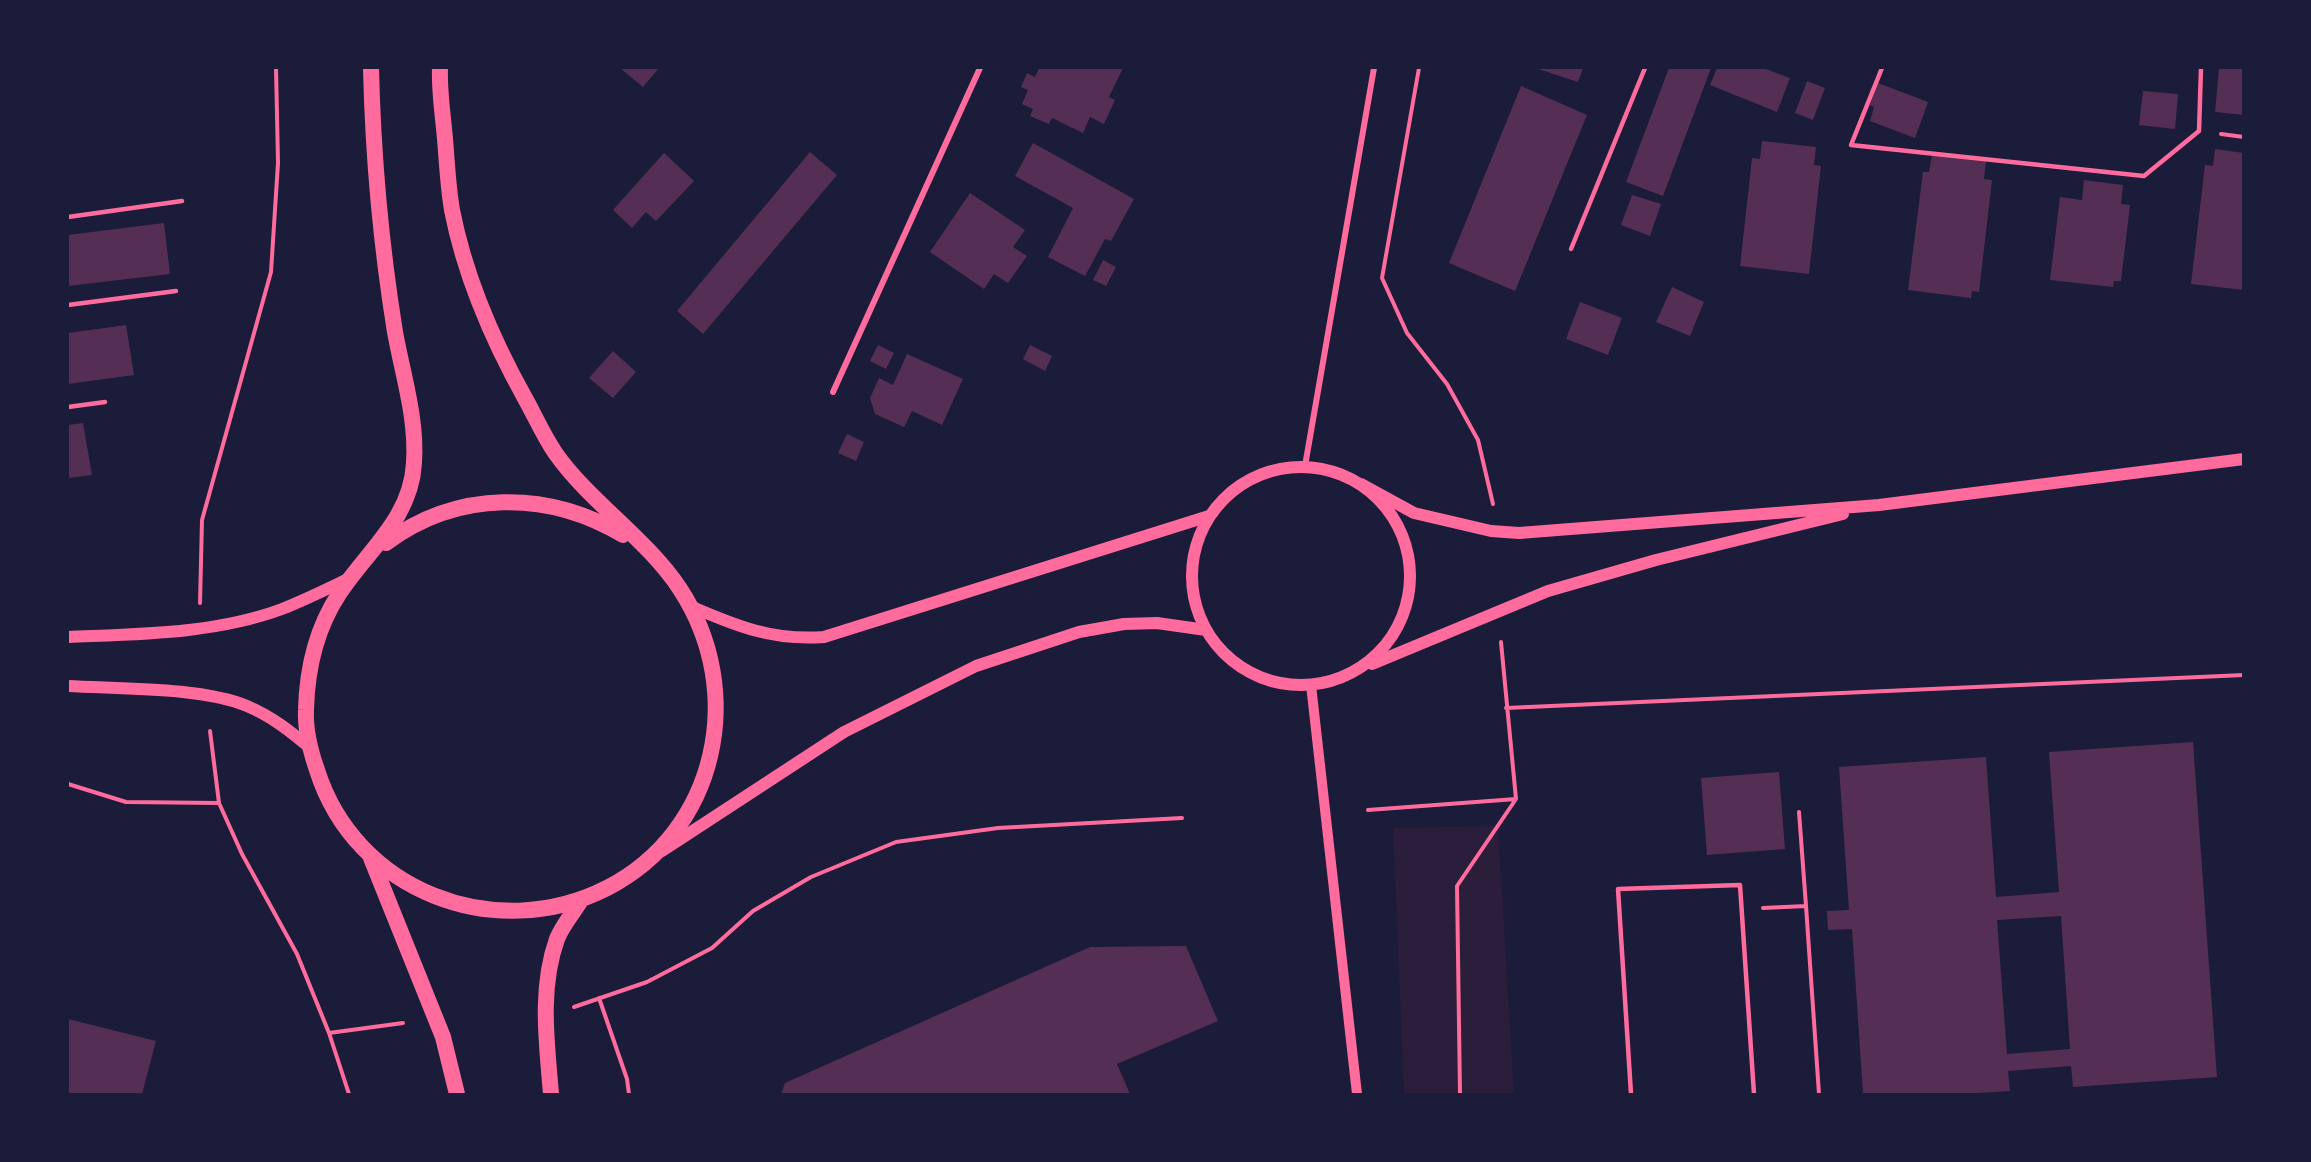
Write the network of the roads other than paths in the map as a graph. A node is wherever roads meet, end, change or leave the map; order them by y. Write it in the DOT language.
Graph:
graph roads {
  1 [pos="371,68"];
  2 [pos="440,68"];
  3 [pos="980,68"];
  4 [pos="1374,68"];
  5 [pos="1645,68"];
  6 [pos="1882,68"];
  7 [pos="2200,68"];
  8 [pos="182,201"];
  9 [pos="68,217"];
  10 [pos="1571,249"];
  11 [pos="176,291"];
  12 [pos="68,305"];
  13 [pos="833,392"];
  14 [pos="105,402"];
  15 [pos="68,407"];
  16 [pos="2244,459"];
  17 [pos="1305,466"];
  18 [pos="1360,484"];
  19 [pos="1879,506"];
  20 [pos="1209,516"];
  21 [pos="356,572"];
  22 [pos="671,577"];
  23 [pos="690,606"];
  24 [pos="1206,630"];
  25 [pos="68,637"];
  26 [pos="1340,678"];
  27 [pos="1311,685"];
  28 [pos="68,686"];
  29 [pos="309,747"];
  30 [pos="370,857"];
  31 [pos="647,861"];
  32 [pos="581,900"];
  33 [pos="457,1095"];
  34 [pos="551,1095"];
  35 [pos="1357,1095"];
  36 [pos="1631,1095"];
  37 [pos="1754,1095"];
  1 -- 21 [label="highway"];
  2 -- 22 [label="highway"];
  3 -- 13 [label="street"];
  4 -- 17 [label="street"];
  5 -- 10 [label="lane"];
  6 -- 7 [label="lane"];
  8 -- 9 [label="lane"];
  11 -- 12 [label="lane"];
  14 -- 15 [label="lane"];
  16 -- 19 [label="main road"];
  17 -- 18 [label="main road"];
  17 -- 20 [label="main road"];
  18 -- 19 [label="main road"];
  18 -- 26 [label="main road"];
  19 -- 26 [label="main road"];
  20 -- 23 [label="main road"];
  20 -- 24 [label="main road"];
  21 -- 22 [label="highway"];
  21 -- 25 [label="main road"];
  21 -- 29 [label="highway"];
  22 -- 23 [label="highway"];
  23 -- 31 [label="highway"];
  24 -- 27 [label="main road"];
  24 -- 31 [label="main road"];
  26 -- 27 [label="main road"];
  27 -- 35 [label="street"];
  28 -- 29 [label="main road"];
  29 -- 30 [label="highway"];
  30 -- 32 [label="highway"];
  30 -- 33 [label="highway"];
  31 -- 32 [label="highway"];
  32 -- 34 [label="highway"];
  36 -- 37 [label="lane"];
}
